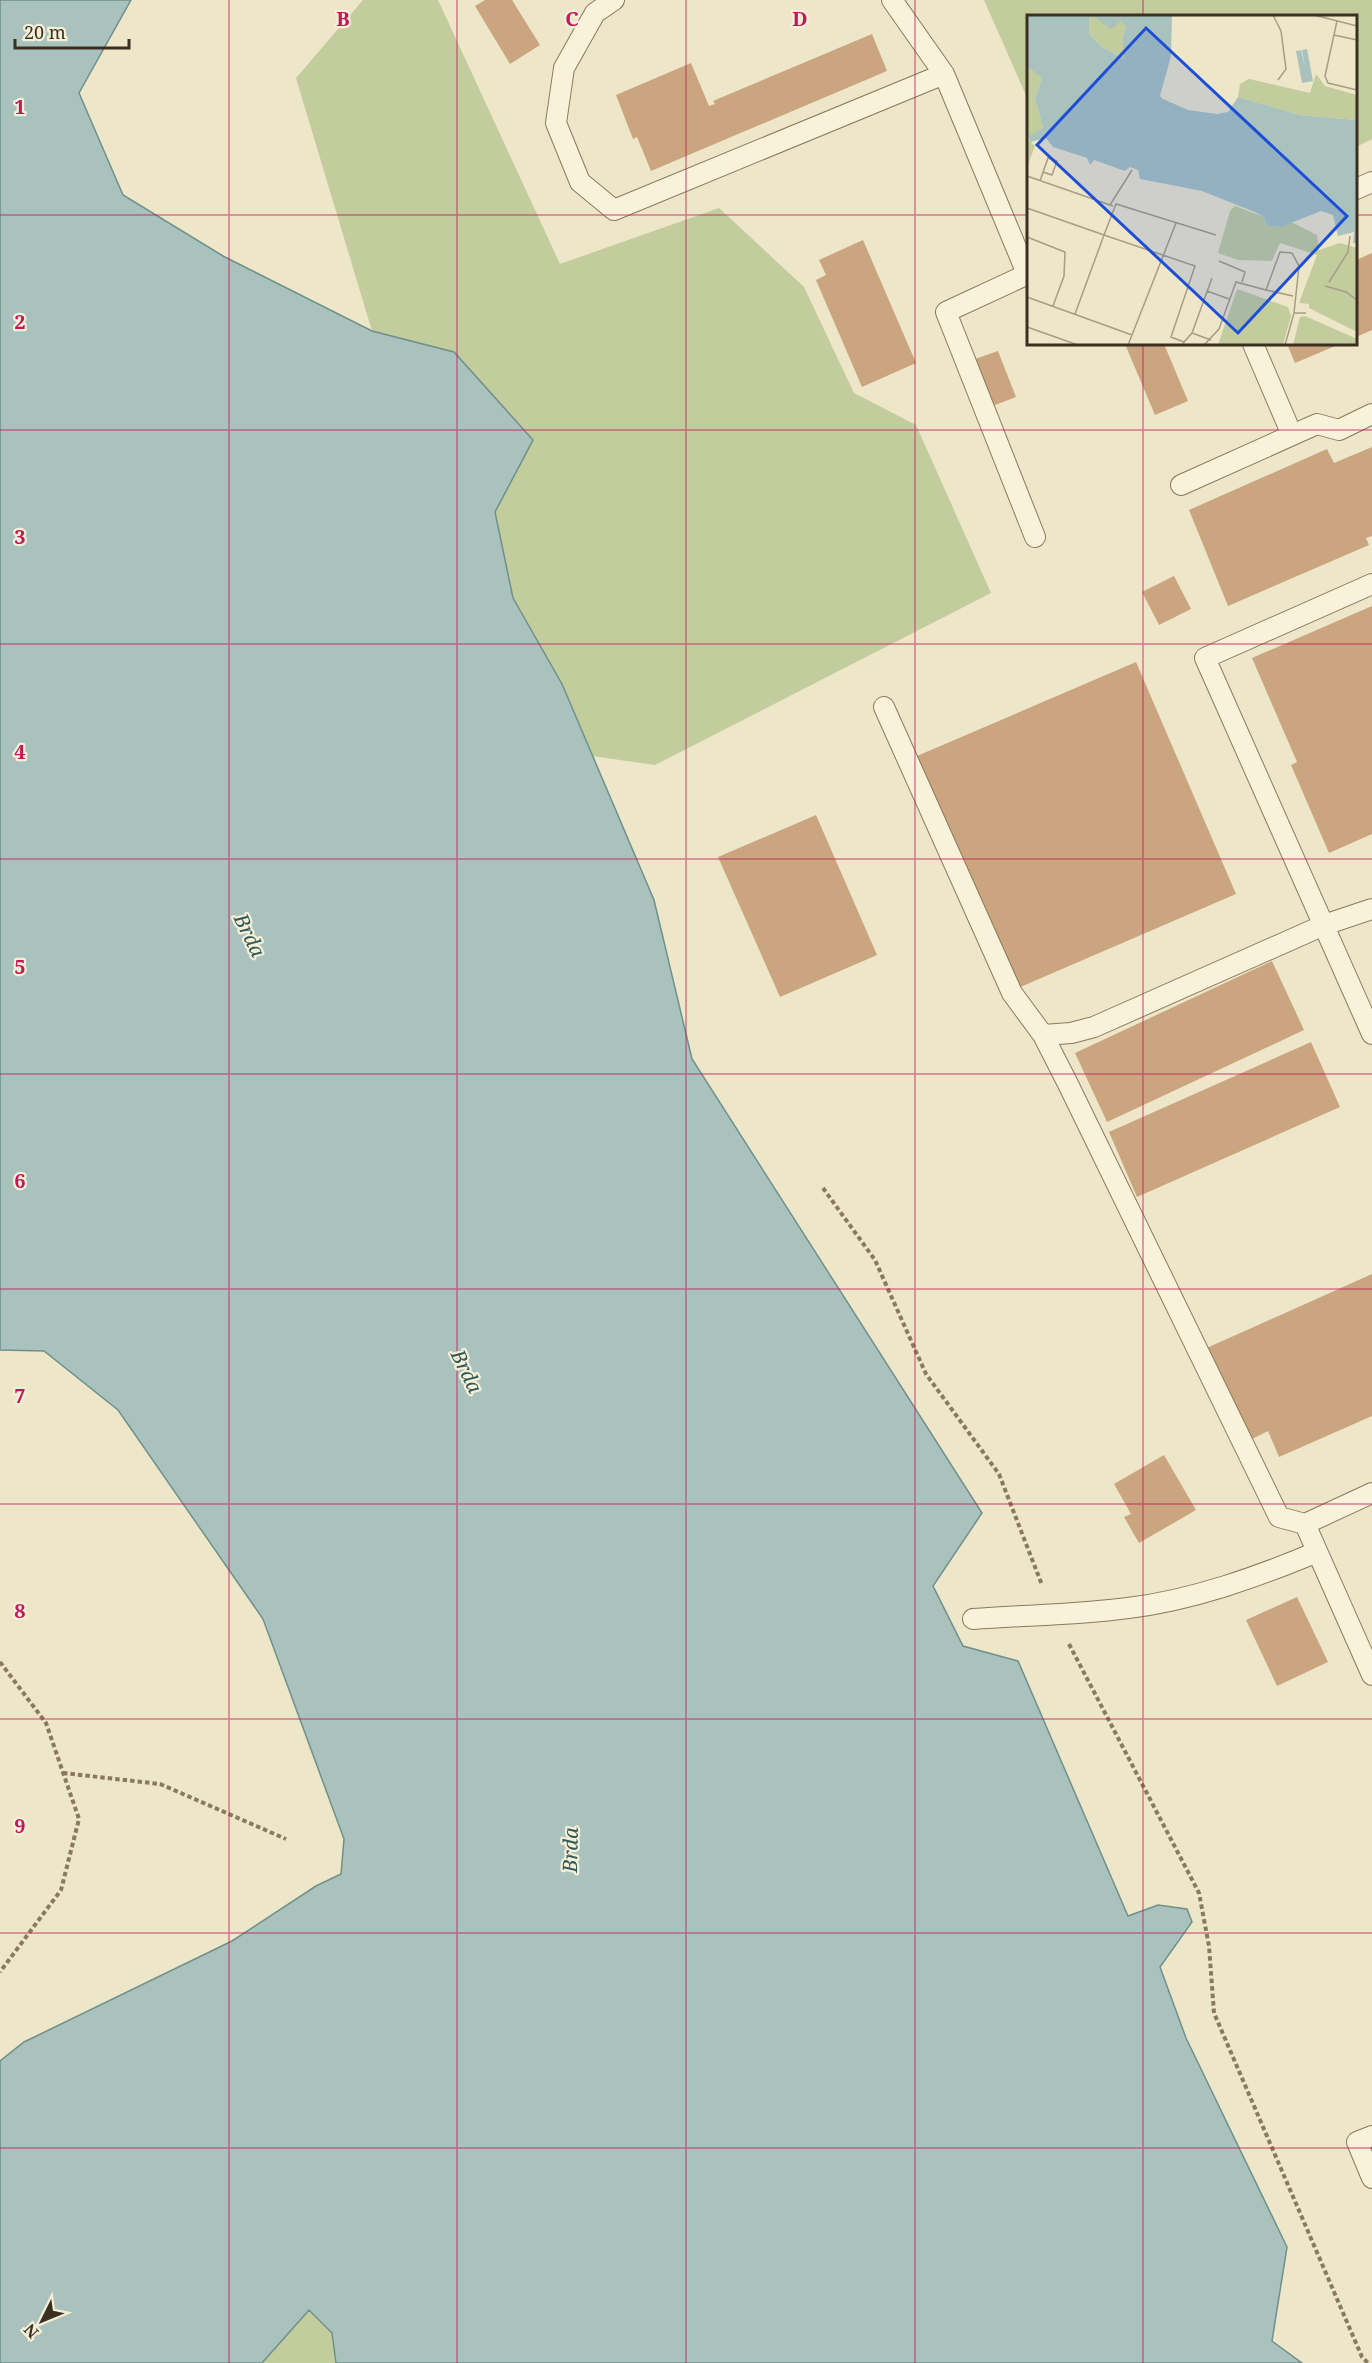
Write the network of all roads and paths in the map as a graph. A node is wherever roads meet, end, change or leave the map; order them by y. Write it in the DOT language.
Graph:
graph roads {
  1 [pos="614,0"];
  2 [pos="892,0"];
  3 [pos="944,74"];
  4 [pos="1372,182"];
  5 [pos="1357,189"];
  6 [pos="1027,273"];
  7 [pos="1027,275"];
  8 [pos="1253,345"];
  9 [pos="1372,414"];
  10 [pos="1292,435"];
  11 [pos="1181,485"];
  12 [pos="1035,537"];
  13 [pos="1372,584"];
  14 [pos="884,707"];
  15 [pos="1372,909"];
  16 [pos="1324,925"];
  17 [pos="1372,1034"];
  18 [pos="1043,1035"];
  19 [pos="823,1188"];
  20 [pos="1372,1492"];
  21 [pos="1305,1524"];
  22 [pos="1317,1552"];
  23 [pos="1053,1613"];
  24 [pos="973,1619"];
  25 [pos="0,1662"];
  26 [pos="1372,1676"];
  27 [pos="63,1773"];
  28 [pos="286,1839"];
  29 [pos="0,1972"];
  30 [pos="1372,2136"];
  31 [pos="1372,2178"];
  32 [pos="1368,2363"];
  1 -- 3 [label="lane"];
  2 -- 3 [label="lane"];
  3 -- 6 [label="lane"];
  4 -- 5 [label="lane"];
  7 -- 12 [label="lane"];
  8 -- 10 [label="lane"];
  9 -- 10 [label="lane"];
  10 -- 11 [label="lane"];
  13 -- 16 [label="lane"];
  14 -- 18 [label="lane"];
  15 -- 16 [label="lane"];
  16 -- 17 [label="lane"];
  16 -- 18 [label="lane"];
  18 -- 21 [label="lane"];
  19 -- 23 [label="path"];
  20 -- 21 [label="lane"];
  21 -- 22 [label="lane"];
  22 -- 23 [label="lane"];
  22 -- 26 [label="lane"];
  23 -- 24 [label="lane"];
  23 -- 32 [label="path"];
  25 -- 27 [label="path"];
  27 -- 28 [label="path"];
  27 -- 29 [label="path"];
  30 -- 31 [label="lane"];
}
